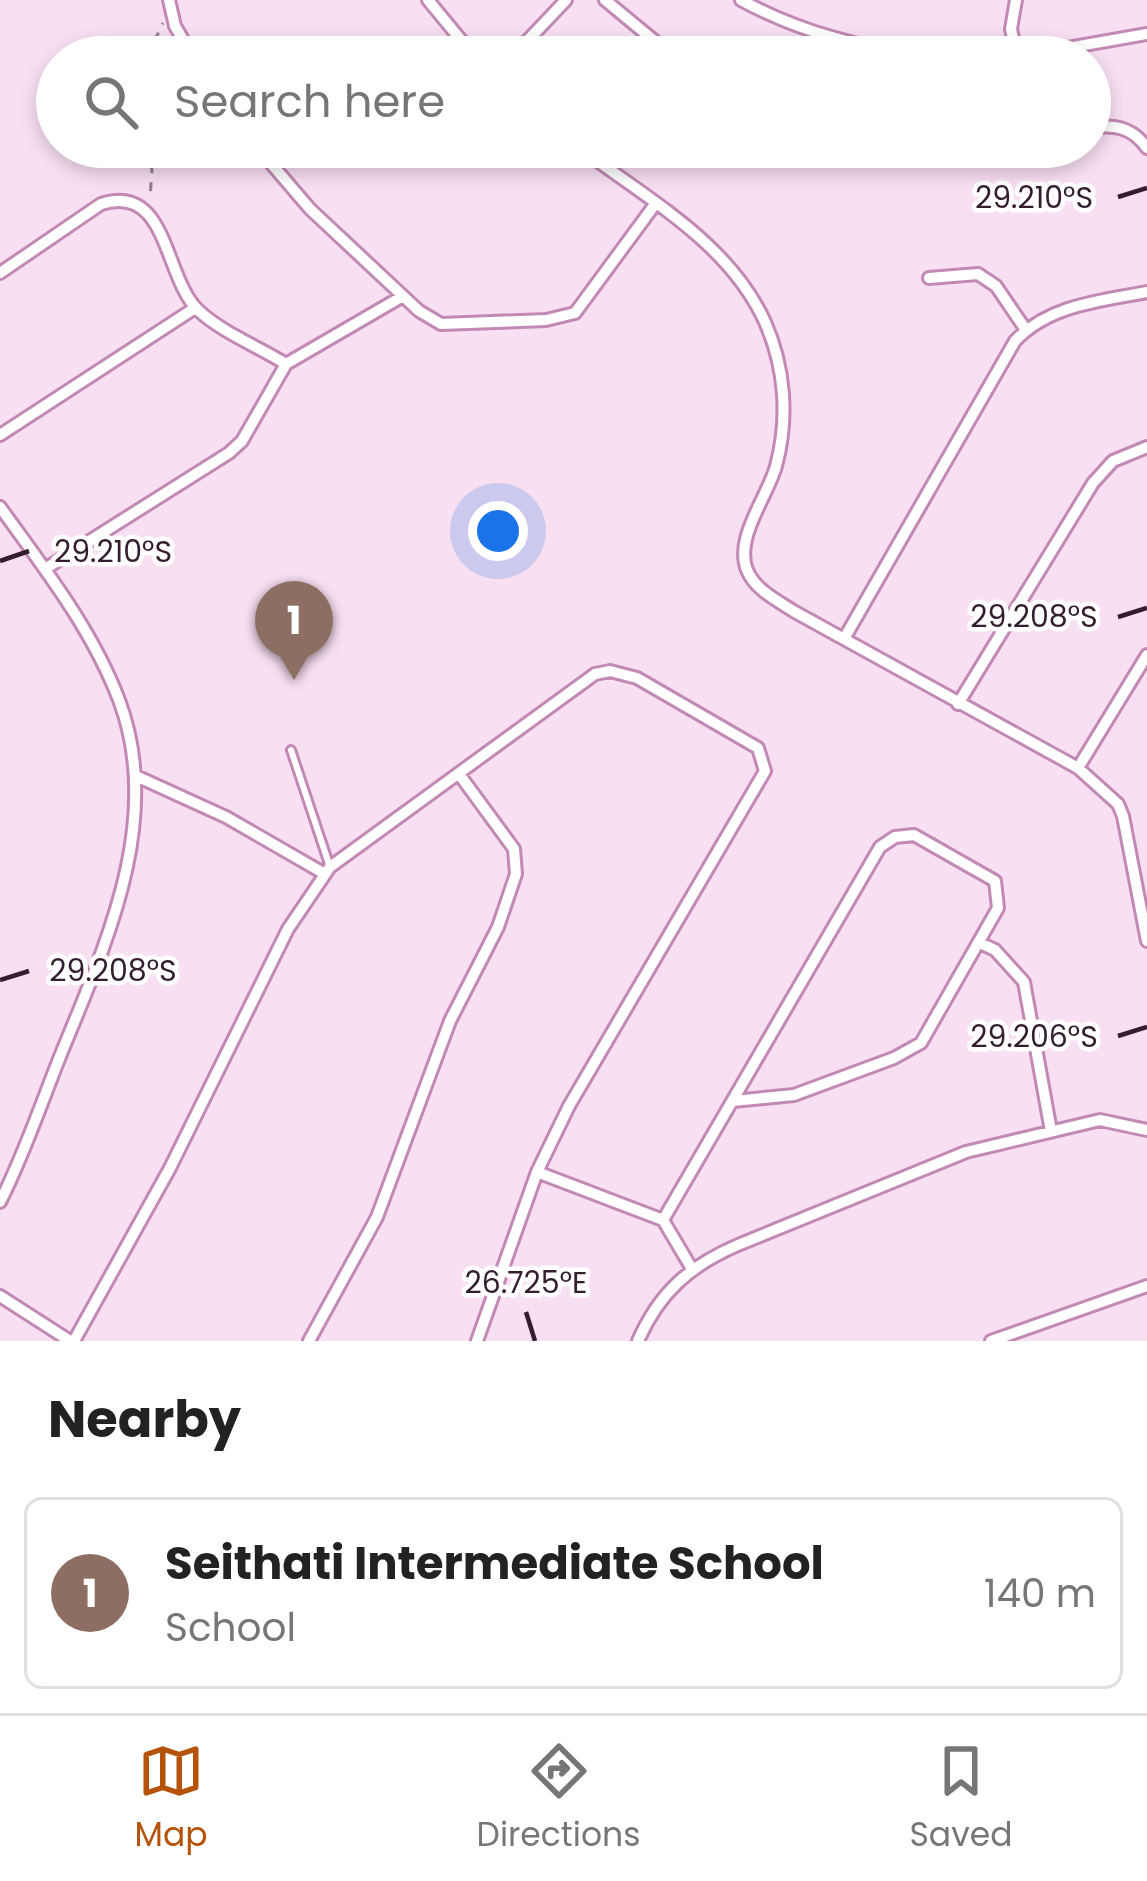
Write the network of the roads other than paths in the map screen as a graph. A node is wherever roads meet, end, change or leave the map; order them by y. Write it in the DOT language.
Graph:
graph roads {
  1 [pos="428,0"];
  2 [pos="566,0"];
  3 [pos="605,0"];
  4 [pos="741,0"];
  5 [pos="1016,0"];
  6 [pos="169,2"];
  7 [pos="1147,34"];
  8 [pos="181,36"];
  9 [pos="458,36"];
  10 [pos="532,36"];
  11 [pos="649,36"];
  12 [pos="822,36"];
  13 [pos="1012,36"];
  14 [pos="1111,40"];
  15 [pos="1111,126"];
  16 [pos="1147,148"];
  17 [pos="275,168"];
  18 [pos="608,168"];
  19 [pos="656,202"];
  20 [pos="0,273"];
  21 [pos="929,278"];
  22 [pos="1147,292"];
  23 [pos="403,296"];
  24 [pos="195,308"];
  25 [pos="1026,329"];
  26 [pos="286,364"];
  27 [pos="0,435"];
  28 [pos="1147,447"];
  29 [pos="0,507"];
  30 [pos="45,569"];
  31 [pos="844,637"];
  32 [pos="1147,655"];
  33 [pos="958,704"];
  34 [pos="291,750"];
  35 [pos="1078,768"];
  36 [pos="459,774"];
  37 [pos="136,776"];
  38 [pos="328,870"];
  39 [pos="1147,941"];
  40 [pos="980,943"];
  41 [pos="733,1101"];
  42 [pos="1147,1130"];
  43 [pos="1051,1131"];
  44 [pos="537,1172"];
  45 [pos="0,1202"];
  46 [pos="663,1220"];
  47 [pos="692,1269"];
  48 [pos="1147,1286"];
  49 [pos="0,1296"];
  50 [pos="72,1341"];
  51 [pos="309,1341"];
  52 [pos="477,1341"];
  53 [pos="638,1341"];
  54 [pos="991,1341"];
  1 -- 9 [label="street"];
  2 -- 10 [label="street"];
  3 -- 11 [label="street"];
  4 -- 12 [label="street"];
  5 -- 13 [label="street"];
  6 -- 8 [label="street"];
  7 -- 14 [label="street"];
  15 -- 16 [label="street"];
  17 -- 23 [label="street"];
  18 -- 19 [label="street"];
  19 -- 23 [label="street"];
  19 -- 31 [label="street"];
  20 -- 24 [label="street"];
  21 -- 25 [label="street"];
  22 -- 25 [label="street"];
  23 -- 26 [label="street"];
  24 -- 26 [label="street"];
  24 -- 27 [label="street"];
  25 -- 31 [label="street"];
  26 -- 30 [label="street"];
  28 -- 33 [label="street"];
  29 -- 30 [label="street"];
  30 -- 37 [label="street"];
  31 -- 33 [label="street"];
  32 -- 35 [label="street"];
  33 -- 35 [label="street"];
  34 -- 38 [label="lane"];
  35 -- 39 [label="street"];
  36 -- 38 [label="street"];
  36 -- 44 [label="street"];
  36 -- 51 [label="street"];
  37 -- 38 [label="street"];
  37 -- 45 [label="street"];
  38 -- 50 [label="street"];
  40 -- 41 [label="street"];
  40 -- 41 [label="street"];
  40 -- 43 [label="street"];
  41 -- 46 [label="street"];
  42 -- 43 [label="street"];
  43 -- 47 [label="street"];
  44 -- 46 [label="street"];
  44 -- 52 [label="street"];
  46 -- 47 [label="street"];
  47 -- 53 [label="street"];
  48 -- 54 [label="street"];
  49 -- 50 [label="street"];
}
